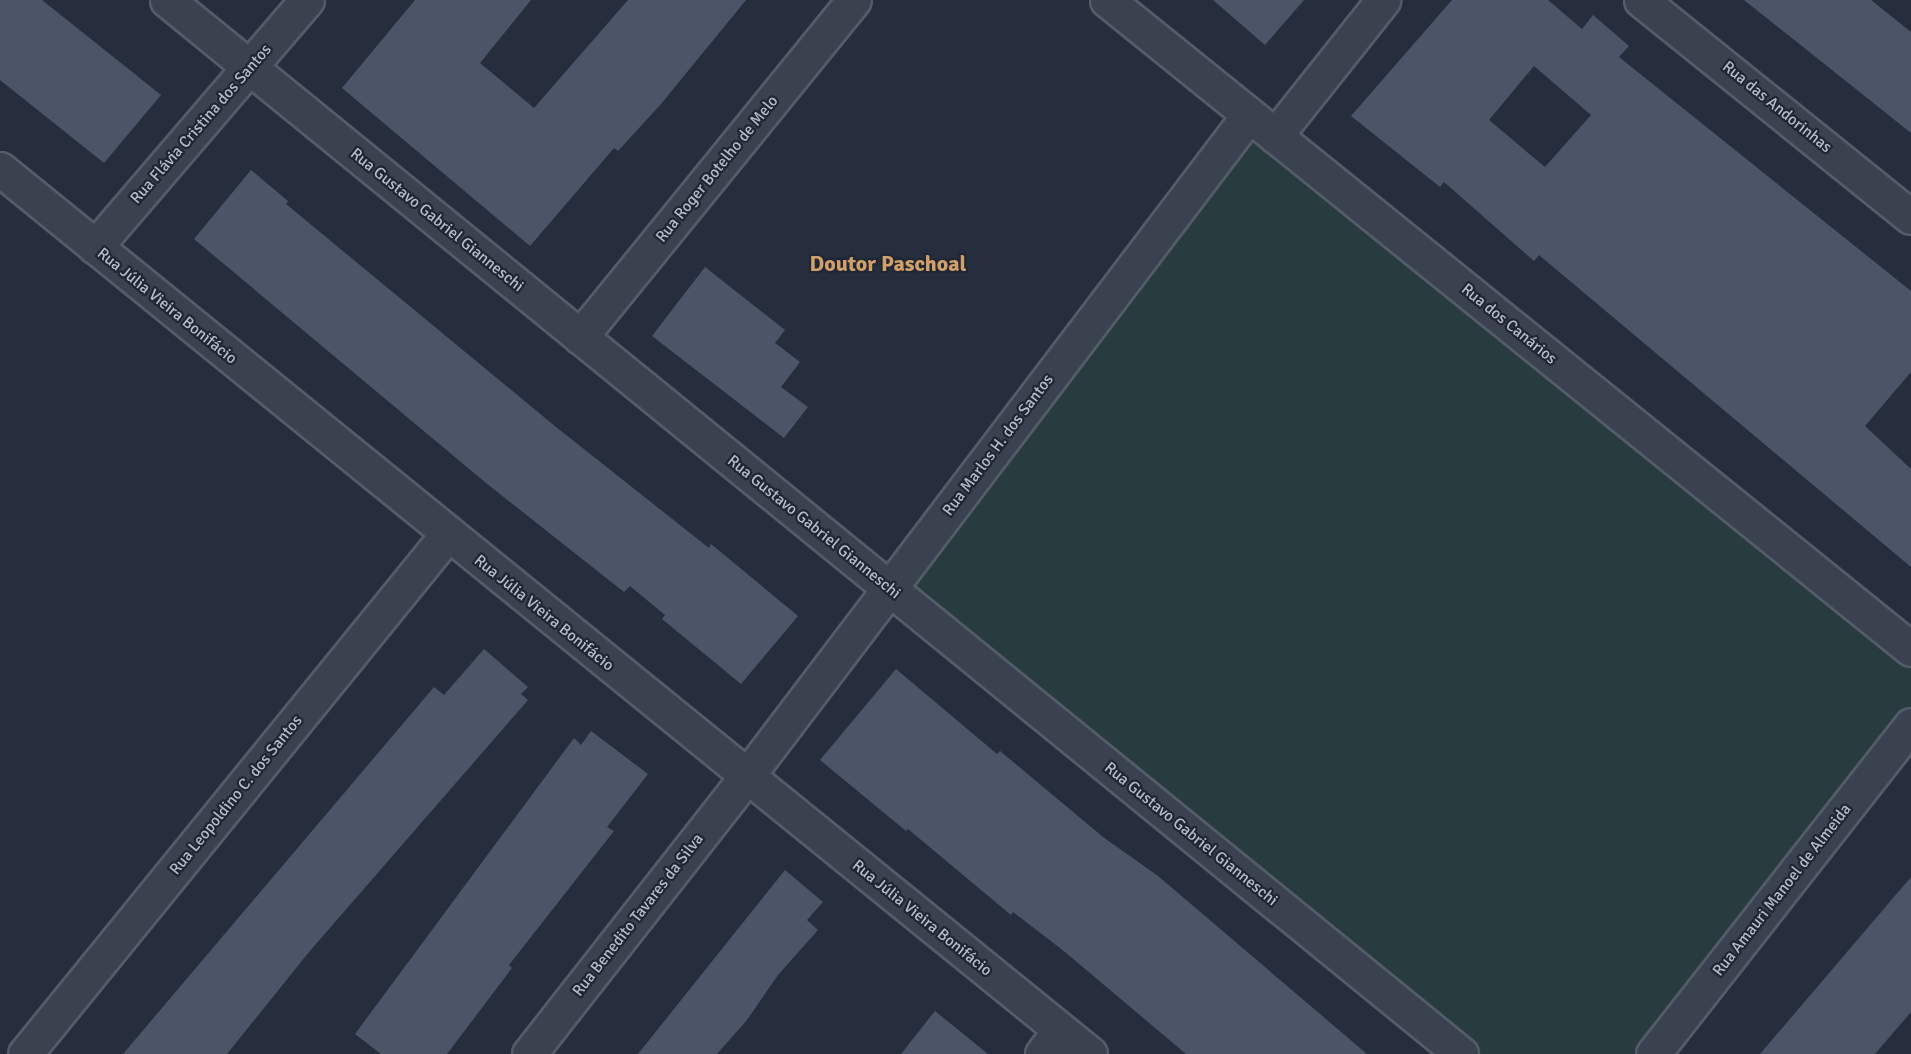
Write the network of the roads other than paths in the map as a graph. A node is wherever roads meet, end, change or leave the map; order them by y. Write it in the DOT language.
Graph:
graph roads {
  1 [pos="167,0"];
  2 [pos="307,0"];
  3 [pos="854,0"];
  4 [pos="1107,0"];
  5 [pos="1383,0"];
  6 [pos="1641,0"];
  7 [pos="249,67"];
  8 [pos="1249,115"];
  9 [pos="1275,136"];
  10 [pos="0,169"];
  11 [pos="1911,217"];
  12 [pos="95,247"];
  13 [pos="580,337"];
  14 [pos="447,535"];
  15 [pos="889,587"];
  16 [pos="1911,649"];
  17 [pos="1911,725"];
  18 [pos="747,776"];
  19 [pos="1051,1042"];
  20 [pos="25,1054"];
  21 [pos="529,1054"];
  22 [pos="1090,1054"];
  23 [pos="1461,1054"];
  24 [pos="1653,1054"];
  1 -- 7 [label="street, Rua Gustavo Gabriel Gianneschi"];
  2 -- 7 [label="street, Rua Flávia Cristina dos Santos"];
  3 -- 13 [label="street, Rua Roger Botelho de Melo"];
  4 -- 8 [label="street, Rua dos Canários"];
  5 -- 9 [label="street"];
  6 -- 11 [label="street, Rua das Andorinhas"];
  7 -- 12 [label="street, Rua Flávia Cristina dos Santos"];
  7 -- 13 [label="street, Rua Gustavo Gabriel Gianneschi"];
  8 -- 9 [label="street, Rua dos Canários"];
  8 -- 15 [label="street, Rua Marlos H. dos Santos"];
  9 -- 16 [label="street, Rua dos Canários"];
  10 -- 12 [label="street, Rua Júlia Vieira Bonifácio"];
  12 -- 14 [label="street, Rua Júlia Vieira Bonifácio"];
  13 -- 15 [label="street, Rua Gustavo Gabriel Gianneschi"];
  14 -- 18 [label="street, Rua Júlia Vieira Bonifácio"];
  14 -- 20 [label="street, Rua Leopoldino C. dos Santos"];
  15 -- 18 [label="street, Rua Marlos H. dos Santos"];
  15 -- 23 [label="street, Rua Gustavo Gabriel Gianneschi"];
  17 -- 24 [label="street, Rua Amauri Manoel de Almeida"];
  18 -- 19 [label="street, Rua Júlia Vieira Bonifácio"];
  18 -- 21 [label="street, Rua Benedito Tavares da Silva"];
  19 -- 22 [label="street, Rua Júlia Vieira Bonifácio"];
}
